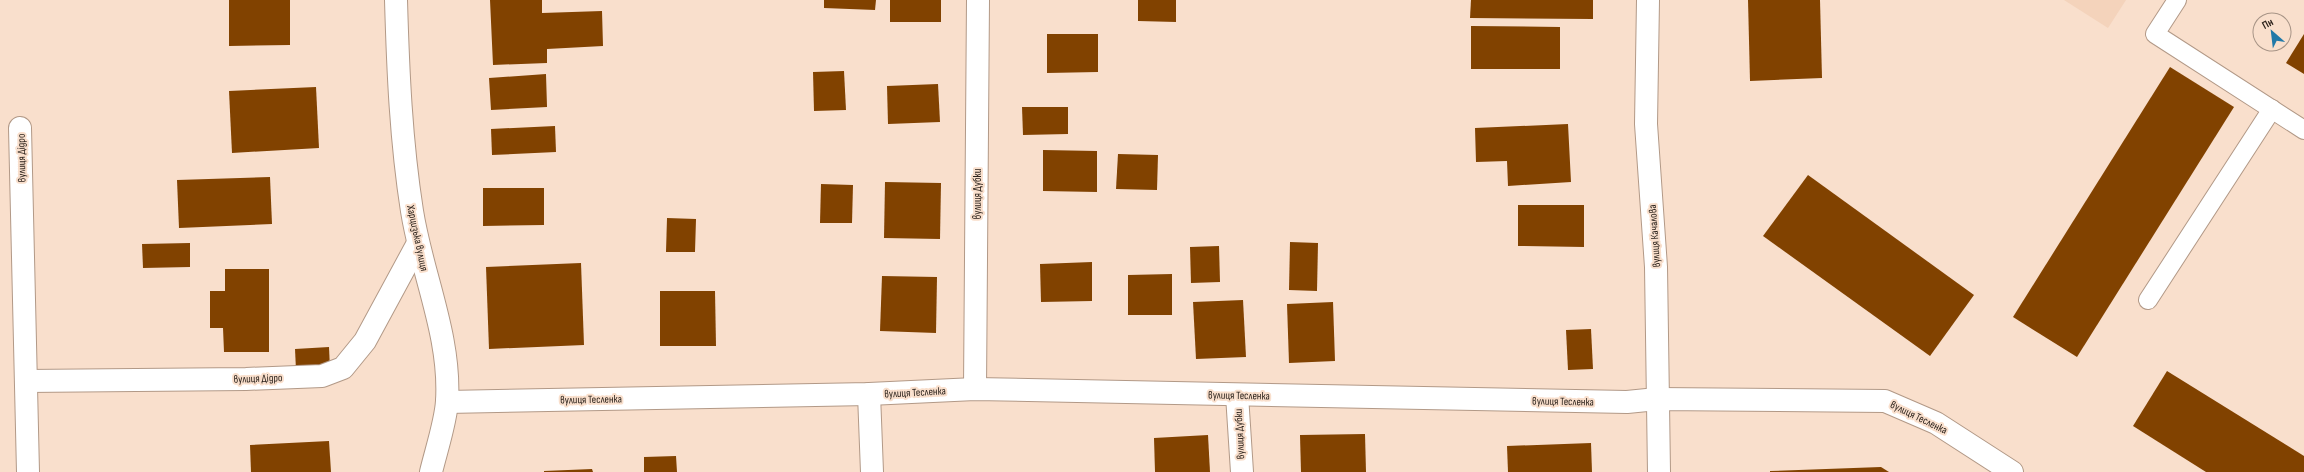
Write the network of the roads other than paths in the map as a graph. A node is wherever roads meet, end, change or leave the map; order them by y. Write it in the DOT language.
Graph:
graph roads {
  1 [pos="396,0"];
  2 [pos="978,0"];
  3 [pos="1648,0"];
  4 [pos="2177,0"];
  5 [pos="2272,109"];
  6 [pos="20,128"];
  7 [pos="2304,130"];
  8 [pos="417,245"];
  9 [pos="2148,300"];
  10 [pos="26,381"];
  11 [pos="975,389"];
  12 [pos="869,394"];
  13 [pos="1237,395"];
  14 [pos="1657,399"];
  15 [pos="447,402"];
  16 [pos="28,472"];
  17 [pos="431,472"];
  18 [pos="872,472"];
  19 [pos="1242,472"];
  20 [pos="1658,472"];
  21 [pos="2012,472"];
  1 -- 8 [label="street, Харцизька вулиця"];
  2 -- 11 [label="street, вулиця Дубки"];
  3 -- 14 [label="street, вулиця Качалова"];
  4 -- 5 [label="lane"];
  5 -- 7 [label="lane"];
  5 -- 9 [label="lane"];
  6 -- 10 [label="street, вулиця Дідро"];
  8 -- 10 [label="street, вулиця Дідро"];
  8 -- 15 [label="street, Харцизька вулиця"];
  10 -- 16 [label="street, вулиця Дідро"];
  11 -- 12 [label="street, вулиця Тесленка"];
  11 -- 13 [label="street, вулиця Тесленка"];
  12 -- 15 [label="street, вулиця Тесленка"];
  12 -- 18 [label="street"];
  13 -- 14 [label="street, вулиця Тесленка"];
  13 -- 19 [label="street, вулиця Дубки"];
  14 -- 20 [label="street, вулиця Качалова"];
  14 -- 21 [label="street, вулиця Тесленка"];
  15 -- 17 [label="street, Харцизька вулиця"];
}
